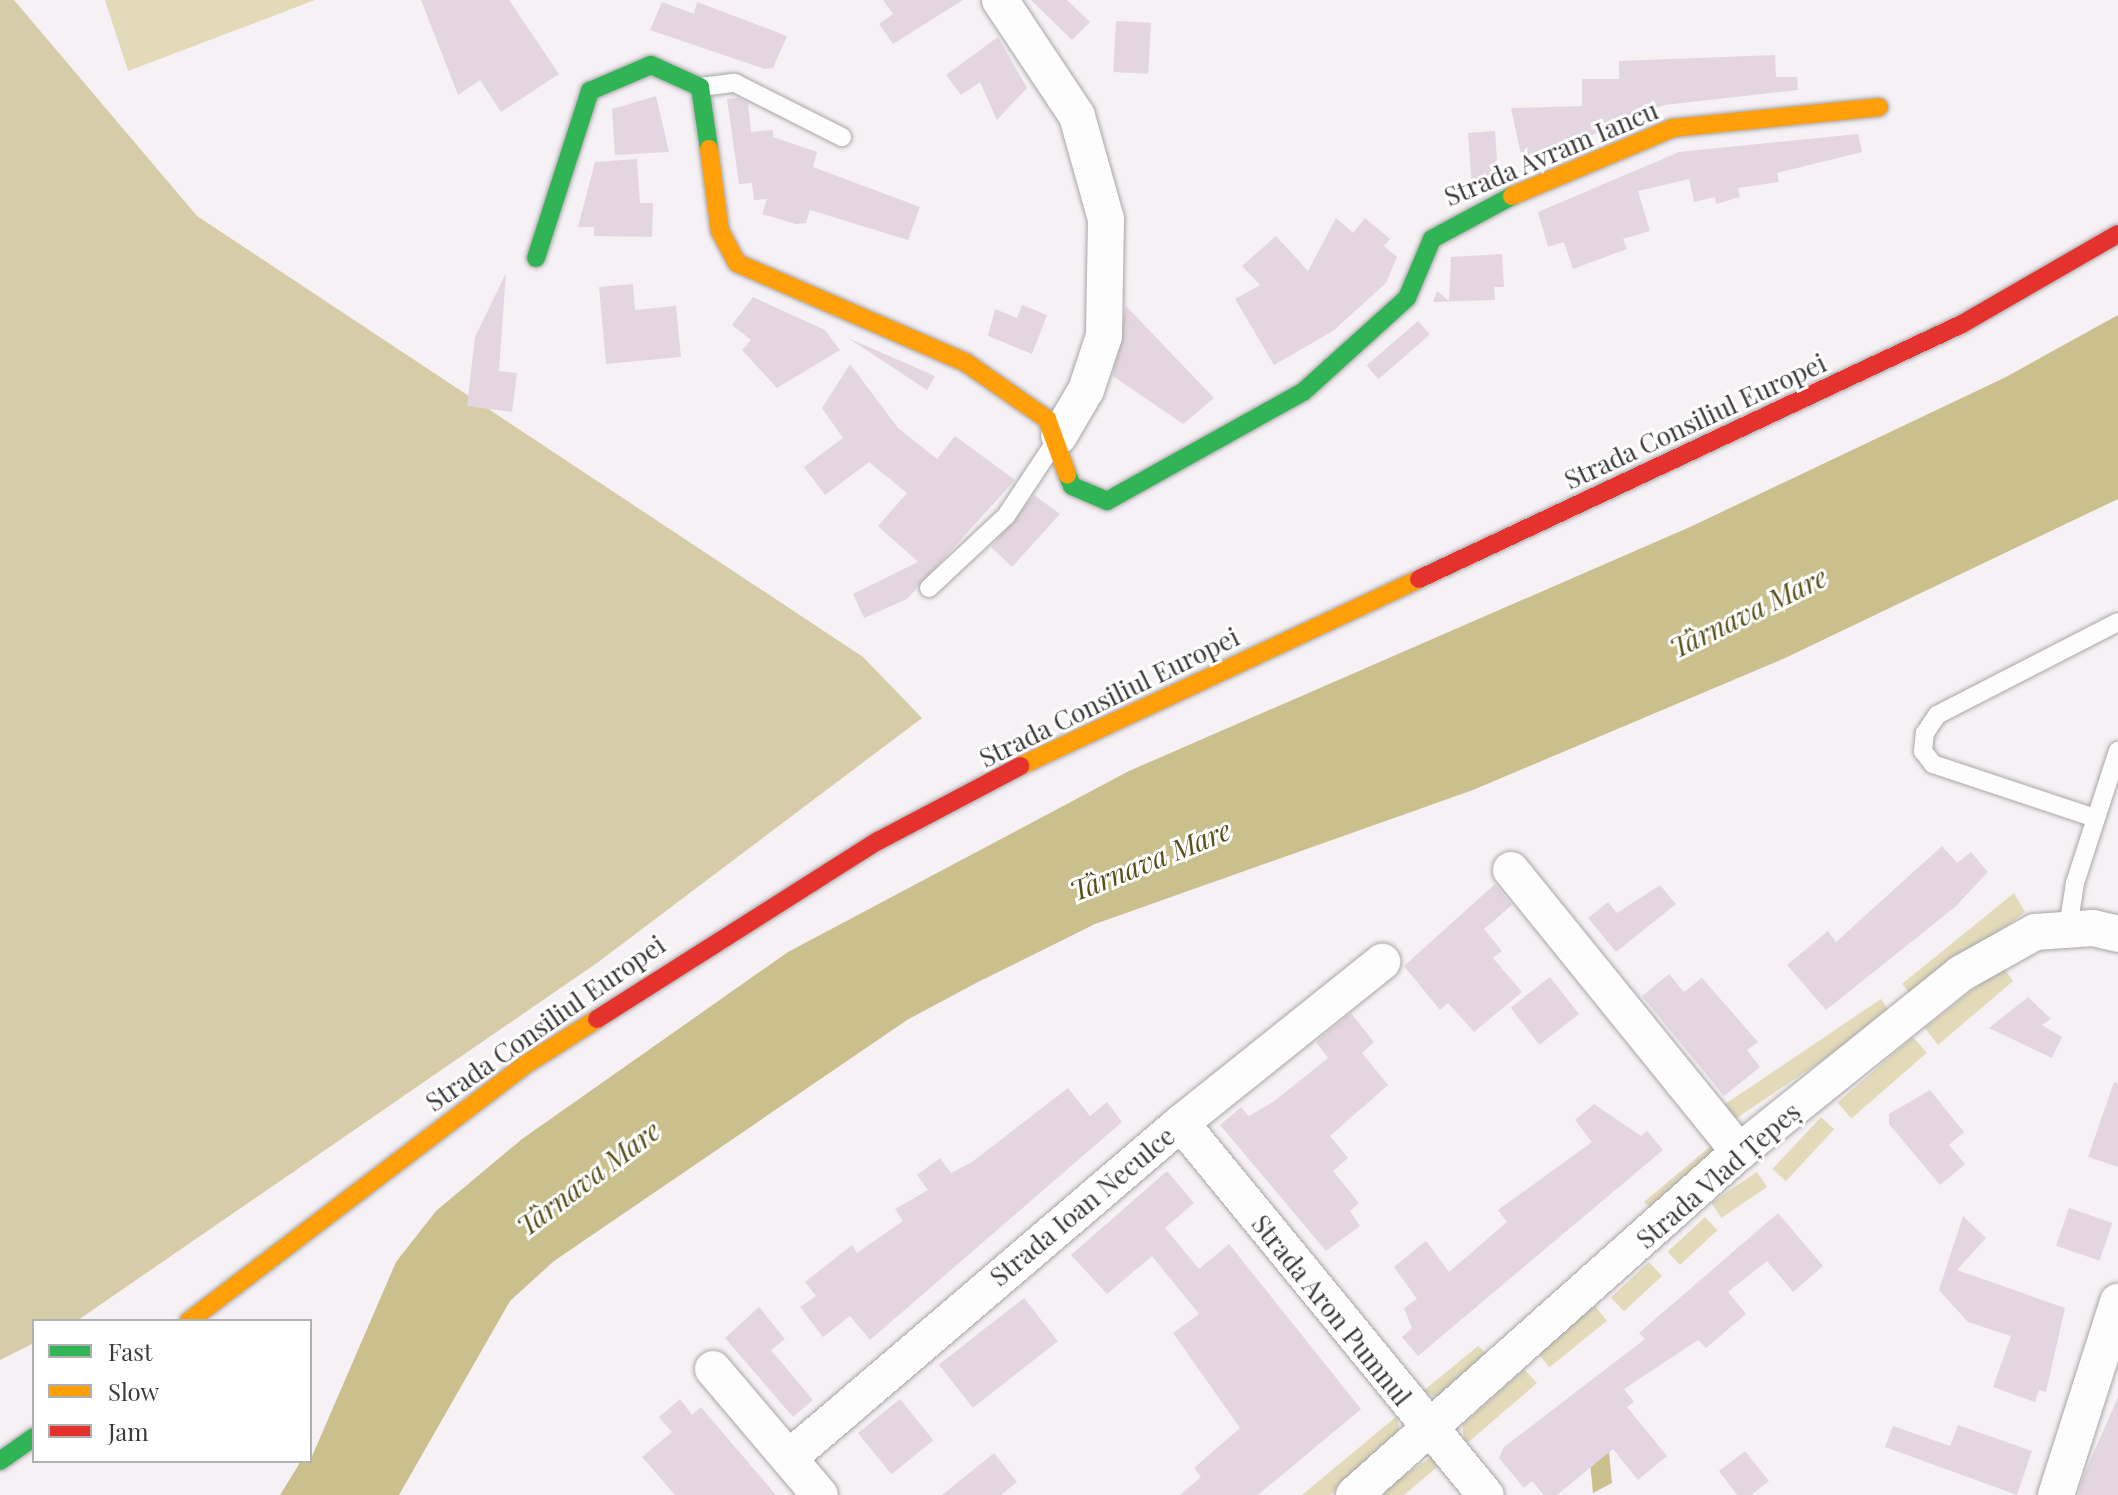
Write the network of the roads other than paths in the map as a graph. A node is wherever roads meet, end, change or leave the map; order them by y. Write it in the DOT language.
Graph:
graph roads {
  1 [pos="1000,0"];
  2 [pos="700,87"];
  3 [pos="1879,107"];
  4 [pos="842,137"];
  5 [pos="2118,234"];
  6 [pos="536,258"];
  7 [pos="1059,436"];
  8 [pos="929,588"];
  9 [pos="2118,622"];
  10 [pos="2118,751"];
  11 [pos="2095,818"];
  12 [pos="1511,870"];
  13 [pos="2068,928"];
  14 [pos="2118,934"];
  15 [pos="1382,962"];
  16 [pos="1181,1123"];
  17 [pos="1739,1152"];
  18 [pos="2118,1302"];
  19 [pos="192,1319"];
  20 [pos="713,1369"];
  21 [pos="1430,1431"];
  22 [pos="32,1438"];
  23 [pos="5,1457"];
  24 [pos="789,1458"];
  25 [pos="820,1495"];
  26 [pos="1354,1495"];
  27 [pos="1486,1495"];
  28 [pos="2056,1495"];
  1 -- 7 [label="street"];
  2 -- 4 [label="lane"];
  2 -- 6 [label="main road"];
  2 -- 7 [label="main road"];
  3 -- 7 [label="main road, Strada Avram Iancu"];
  5 -- 19 [label="main road, Strada Consiliul Europei"];
  7 -- 8 [label="lane"];
  9 -- 11 [label="lane"];
  10 -- 11 [label="lane"];
  11 -- 13 [label="lane"];
  12 -- 17 [label="street"];
  13 -- 14 [label="street, Strada Vlad Țepeș"];
  13 -- 17 [label="street, Strada Vlad Țepeș"];
  15 -- 16 [label="street, Strada Ioan Neculce"];
  16 -- 21 [label="street, Strada Aron Pumnul"];
  16 -- 24 [label="street, Strada Ioan Neculce"];
  17 -- 21 [label="street, Strada Vlad Țepeș"];
  18 -- 28 [label="street"];
  20 -- 24 [label="street"];
  21 -- 26 [label="street, Strada Vlad Țepeș"];
  21 -- 27 [label="street, Strada Aron Pumnul"];
  22 -- 23 [label="main road"];
  24 -- 25 [label="street"];
}
